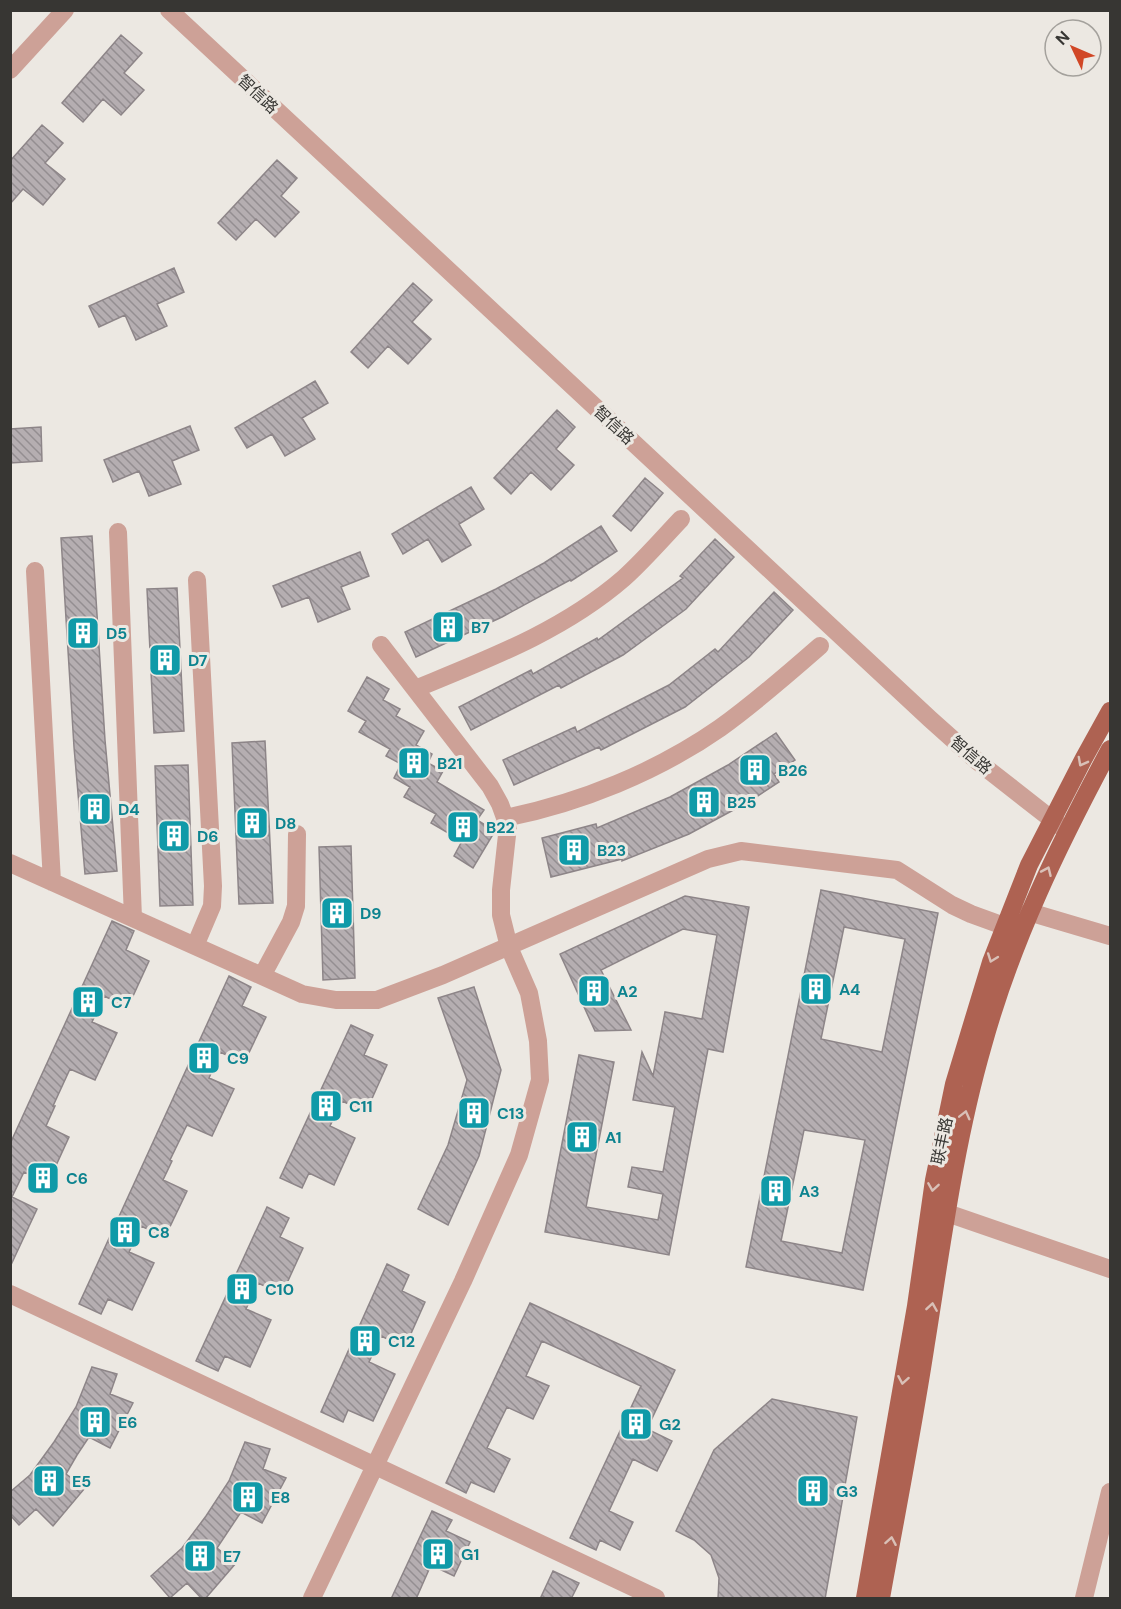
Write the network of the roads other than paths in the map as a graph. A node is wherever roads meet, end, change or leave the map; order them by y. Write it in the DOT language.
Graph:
graph roads {
  1 [pos="52,10"];
  2 [pos="65,10"];
  3 [pos="169,10"];
  4 [pos="182,10"];
  5 [pos="10,56"];
  6 [pos="10,70"];
  7 [pos="681,519"];
  8 [pos="118,532"];
  9 [pos="35,571"];
  10 [pos="197,580"];
  11 [pos="381,645"];
  12 [pos="820,646"];
  13 [pos="415,689"];
  14 [pos="1110,711"];
  15 [pos="1110,749"];
  16 [pos="1054,816"];
  17 [pos="505,818"];
  18 [pos="1069,827"];
  19 [pos="297,834"];
  20 [pos="10,863"];
  21 [pos="52,882"];
  22 [pos="1029,912"];
  23 [pos="133,918"];
  24 [pos="1004,926"];
  25 [pos="1110,936"];
  26 [pos="195,946"];
  27 [pos="509,947"];
  28 [pos="262,976"];
  29 [pos="947,1213"];
  30 [pos="1110,1269"];
  31 [pos="10,1294"];
  32 [pos="375,1467"];
  33 [pos="1110,1492"];
  34 [pos="312,1599"];
  35 [pos="656,1599"];
  36 [pos="865,1599"];
  37 [pos="881,1599"];
  38 [pos="1084,1599"];
  1 -- 5 [label="street"];
  2 -- 6 [label="street"];
  3 -- 16 [label="street, 智信路"];
  4 -- 16 [label="street, 智信路"];
  7 -- 13 [label="street"];
  8 -- 23 [label="street"];
  9 -- 21 [label="street"];
  10 -- 26 [label="street"];
  11 -- 13 [label="street"];
  12 -- 17 [label="street"];
  13 -- 17 [label="street"];
  14 -- 16 [label="main road, 联丰路, one-way"];
  15 -- 18 [label="main road, 联丰路"];
  16 -- 18 [label="street, 智信路"];
  16 -- 24 [label="main road, 联丰路"];
  17 -- 27 [label="street"];
  22 -- 18 [label="main road, 联丰路, one-way"];
  19 -- 28 [label="street"];
  20 -- 21 [label="street"];
  21 -- 23 [label="street"];
  22 -- 25 [label="street"];
  29 -- 22 [label="main road, 联丰路, one-way"];
  23 -- 26 [label="street"];
  24 -- 27 [label="street"];
  24 -- 36 [label="main road, 联丰路, one-way"];
  26 -- 28 [label="street"];
  27 -- 28 [label="street"];
  27 -- 32 [label="street"];
  29 -- 30 [label="street"];
  37 -- 29 [label="main road, 联丰路, one-way"];
  31 -- 32 [label="street"];
  32 -- 34 [label="street"];
  32 -- 35 [label="street"];
  33 -- 38 [label="street"];
}
